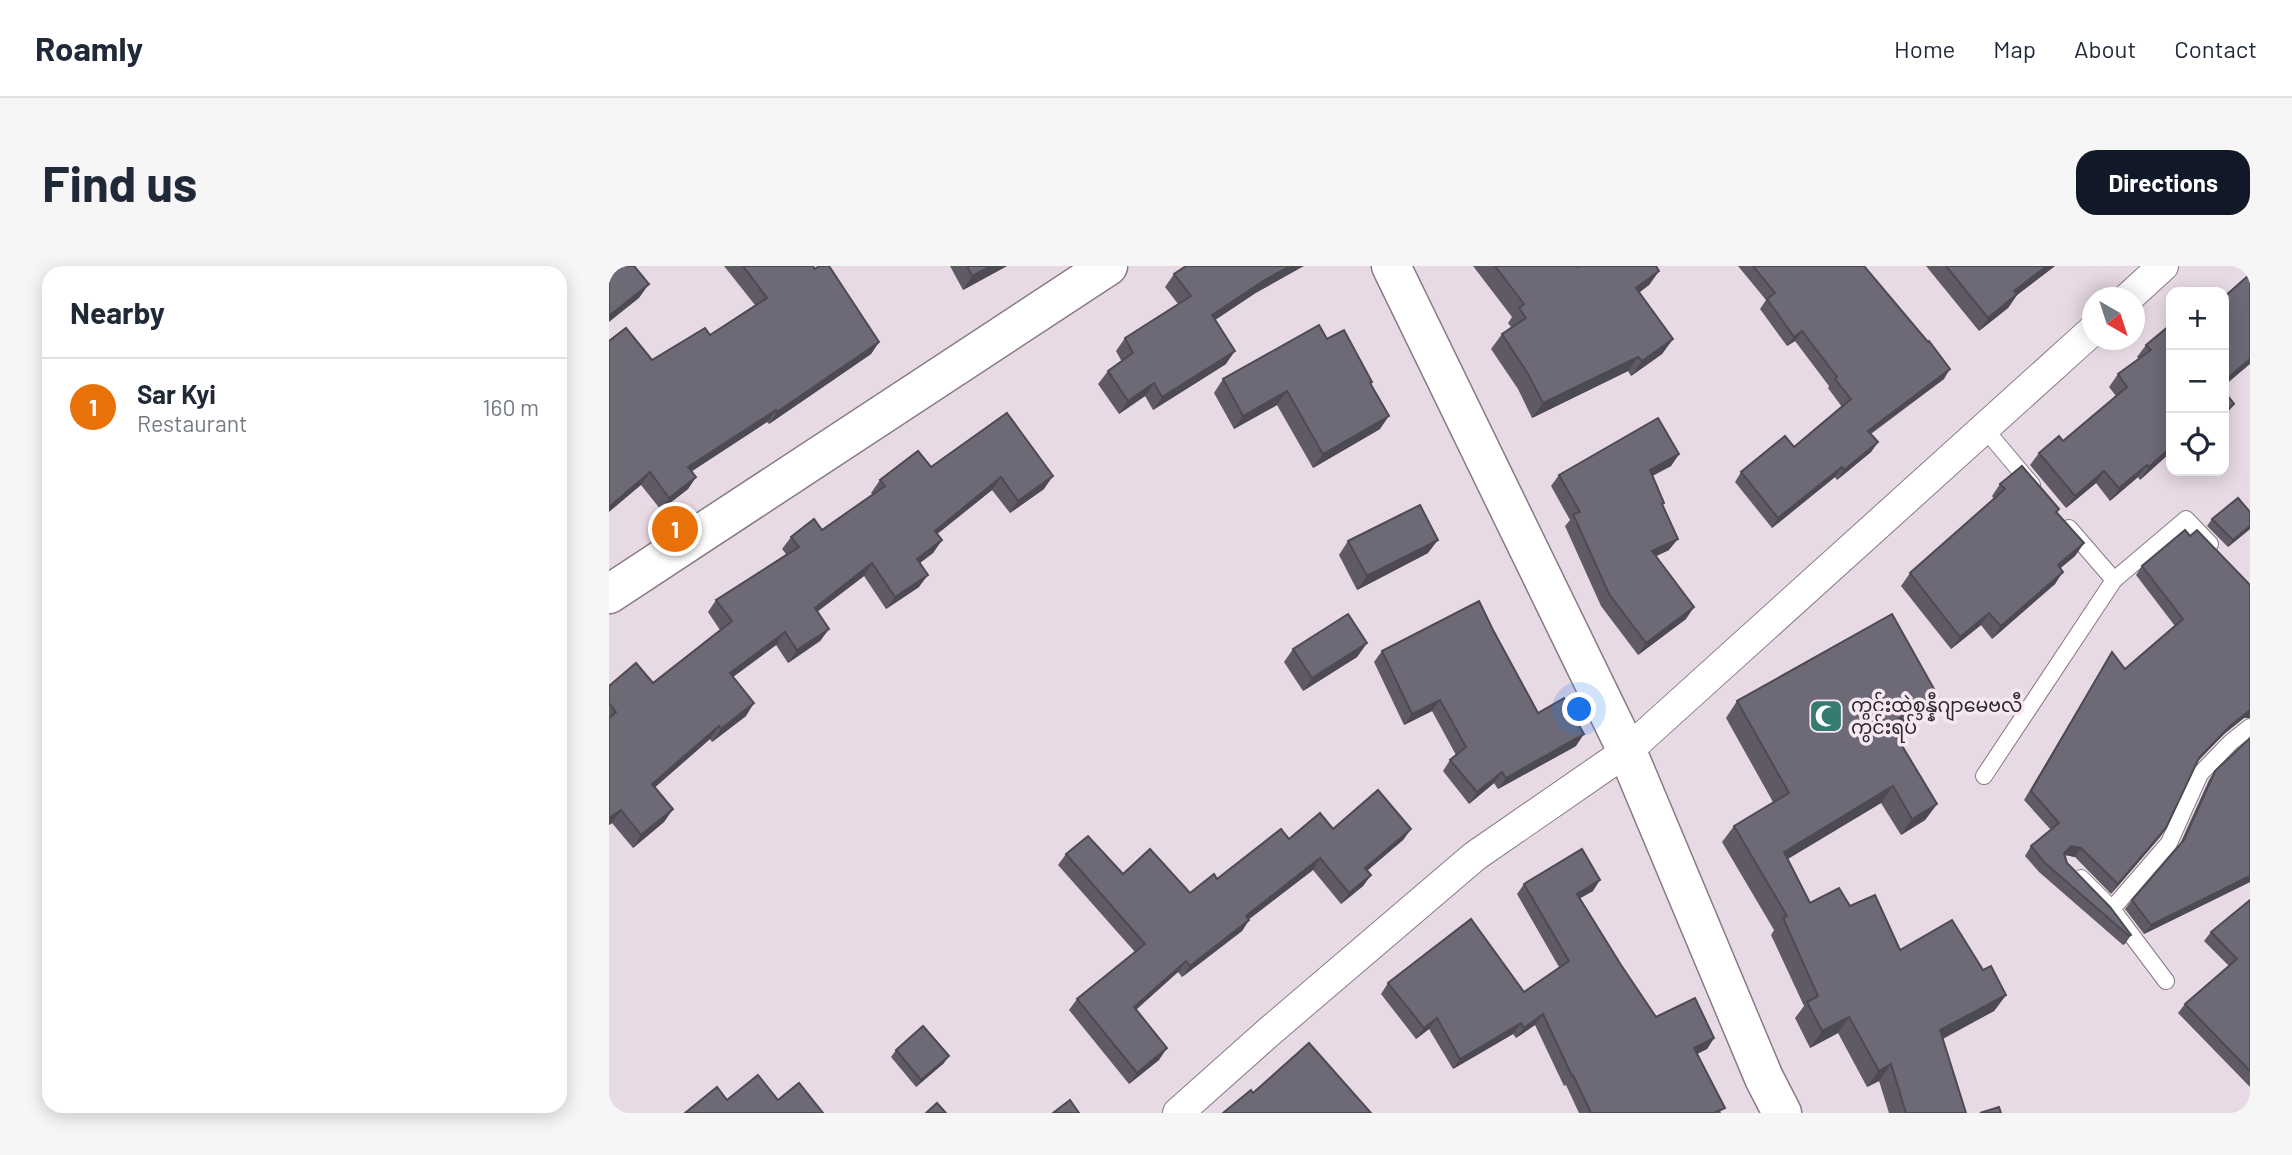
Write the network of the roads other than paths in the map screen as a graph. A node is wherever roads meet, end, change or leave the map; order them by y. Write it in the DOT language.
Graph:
graph roads {
  1 [pos="1108,266"];
  2 [pos="1391,266"];
  3 [pos="2163,266"];
  4 [pos="2140,287"];
  5 [pos="2082,339"];
  6 [pos="1984,428"];
  7 [pos="2044,499"];
  8 [pos="2062,519"];
  9 [pos="2222,557"];
  10 [pos="2113,580"];
  11 [pos="609,594"];
  12 [pos="2250,727"];
  13 [pos="1627,751"];
  14 [pos="1985,776"];
  15 [pos="2068,865"];
  16 [pos="2112,909"];
  17 [pos="2166,981"];
  18 [pos="1178,1113"];
  19 [pos="1782,1113"];
  1 -- 11 [label="main road"];
  2 -- 13 [label="main road"];
  3 -- 4 [label="street"];
  5 -- 6 [label="street"];
  6 -- 7 [label="lane"];
  6 -- 13 [label="street"];
  8 -- 10 [label="lane"];
  9 -- 10 [label="lane"];
  10 -- 14 [label="lane"];
  12 -- 16 [label="lane"];
  13 -- 18 [label="street"];
  13 -- 19 [label="main road"];
  15 -- 16 [label="lane"];
  16 -- 17 [label="lane"];
}
